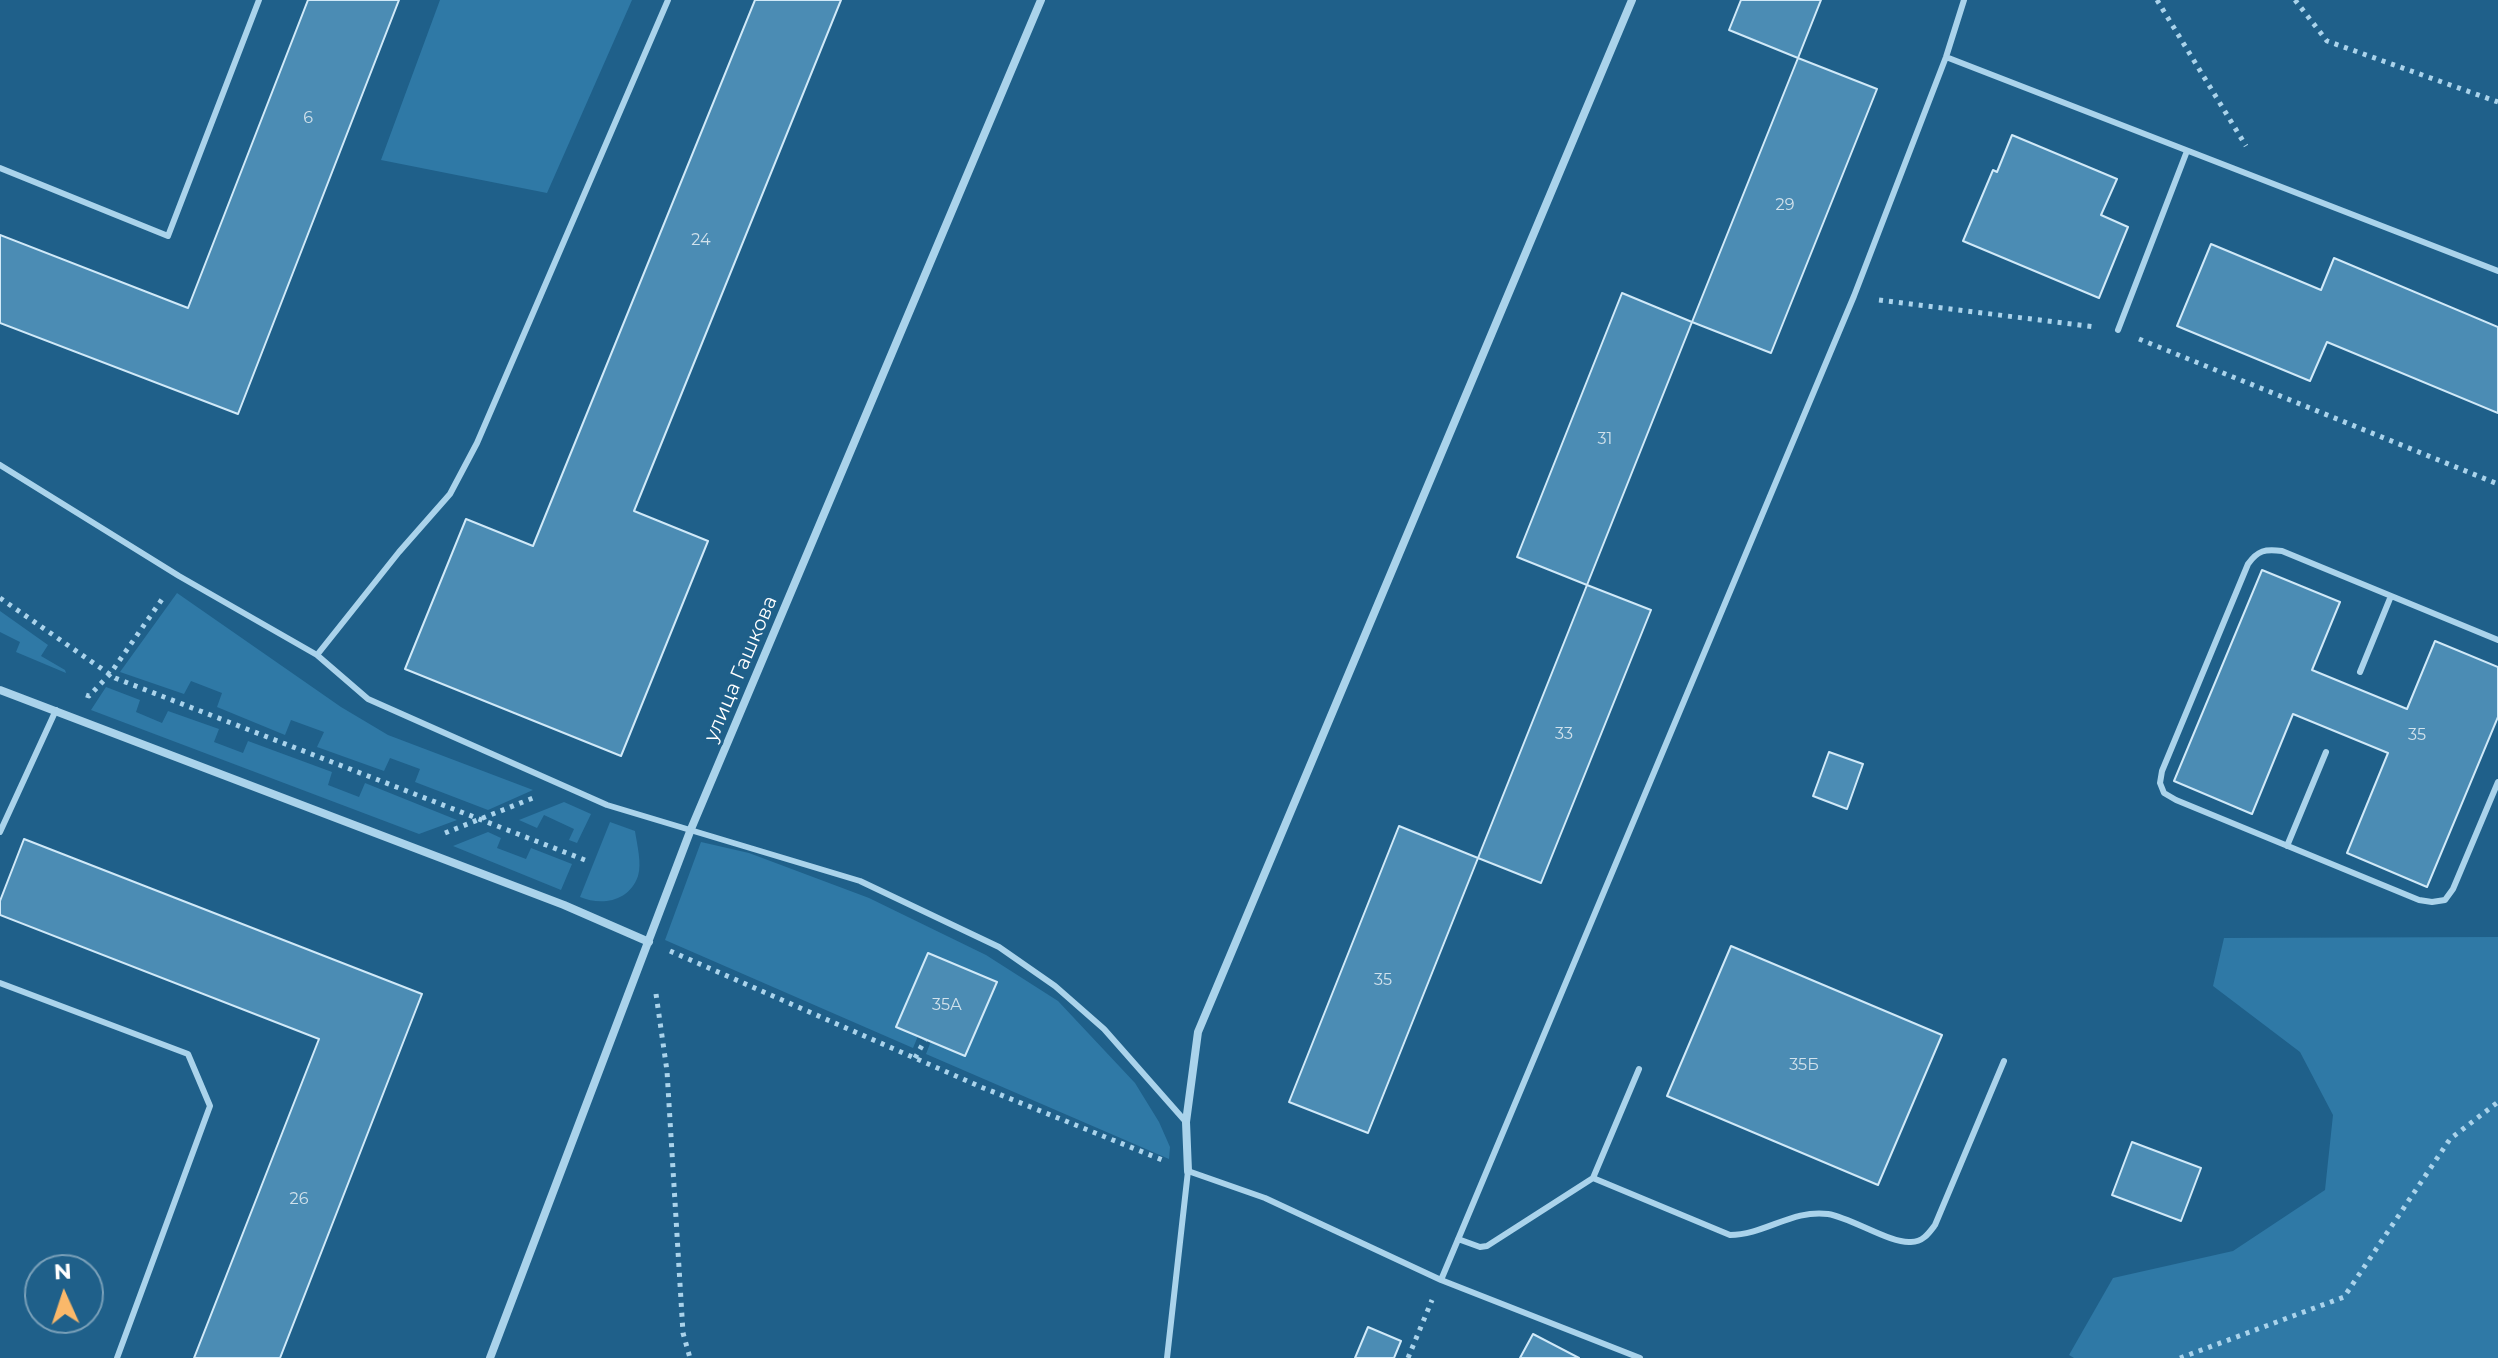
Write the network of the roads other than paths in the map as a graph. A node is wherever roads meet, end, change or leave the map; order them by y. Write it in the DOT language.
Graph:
graph roads {
  1 [pos="259,0"];
  2 [pos="668,0"];
  3 [pos="1632,0"];
  4 [pos="1964,0"];
  5 [pos="1038,1"];
  6 [pos="1946,57"];
  7 [pos="2187,151"];
  8 [pos="0,168"];
  9 [pos="2498,271"];
  10 [pos="2118,330"];
  11 [pos="0,465"];
  12 [pos="2391,596"];
  13 [pos="2498,640"];
  14 [pos="317,655"];
  15 [pos="2360,672"];
  16 [pos="0,690"];
  17 [pos="56,710"];
  18 [pos="2326,752"];
  19 [pos="2498,782"];
  20 [pos="691,829"];
  21 [pos="0,832"];
  22 [pos="2287,846"];
  23 [pos="649,942"];
  24 [pos="0,983"];
  25 [pos="2004,1061"];
  26 [pos="1639,1069"];
  27 [pos="1186,1122"];
  28 [pos="1188,1171"];
  29 [pos="1593,1178"];
  30 [pos="1458,1239"];
  31 [pos="1441,1280"];
  32 [pos="117,1358"];
  33 [pos="490,1358"];
  34 [pos="1167,1358"];
  35 [pos="1640,1358"];
  1 -- 8 [label="lane"];
  2 -- 14 [label="lane"];
  3 -- 27 [label="street"];
  4 -- 6 [label="lane"];
  5 -- 20 [label="street, улица Гашкова"];
  6 -- 7 [label="lane"];
  6 -- 30 [label="lane"];
  7 -- 9 [label="lane"];
  7 -- 10 [label="lane"];
  11 -- 14 [label="lane"];
  12 -- 13 [label="lane"];
  12 -- 15 [label="lane"];
  12 -- 22 [label="lane"];
  14 -- 20 [label="lane"];
  16 -- 17 [label="street"];
  17 -- 21 [label="lane"];
  17 -- 23 [label="street"];
  18 -- 22 [label="lane"];
  19 -- 22 [label="lane"];
  20 -- 23 [label="street, улица Гашкова"];
  20 -- 27 [label="lane"];
  23 -- 33 [label="street, улица Гашкова"];
  24 -- 32 [label="lane"];
  25 -- 29 [label="lane"];
  26 -- 29 [label="lane"];
  27 -- 28 [label="street"];
  28 -- 31 [label="lane"];
  28 -- 34 [label="lane"];
  29 -- 30 [label="lane"];
  30 -- 31 [label="lane"];
  31 -- 35 [label="lane"];
}
